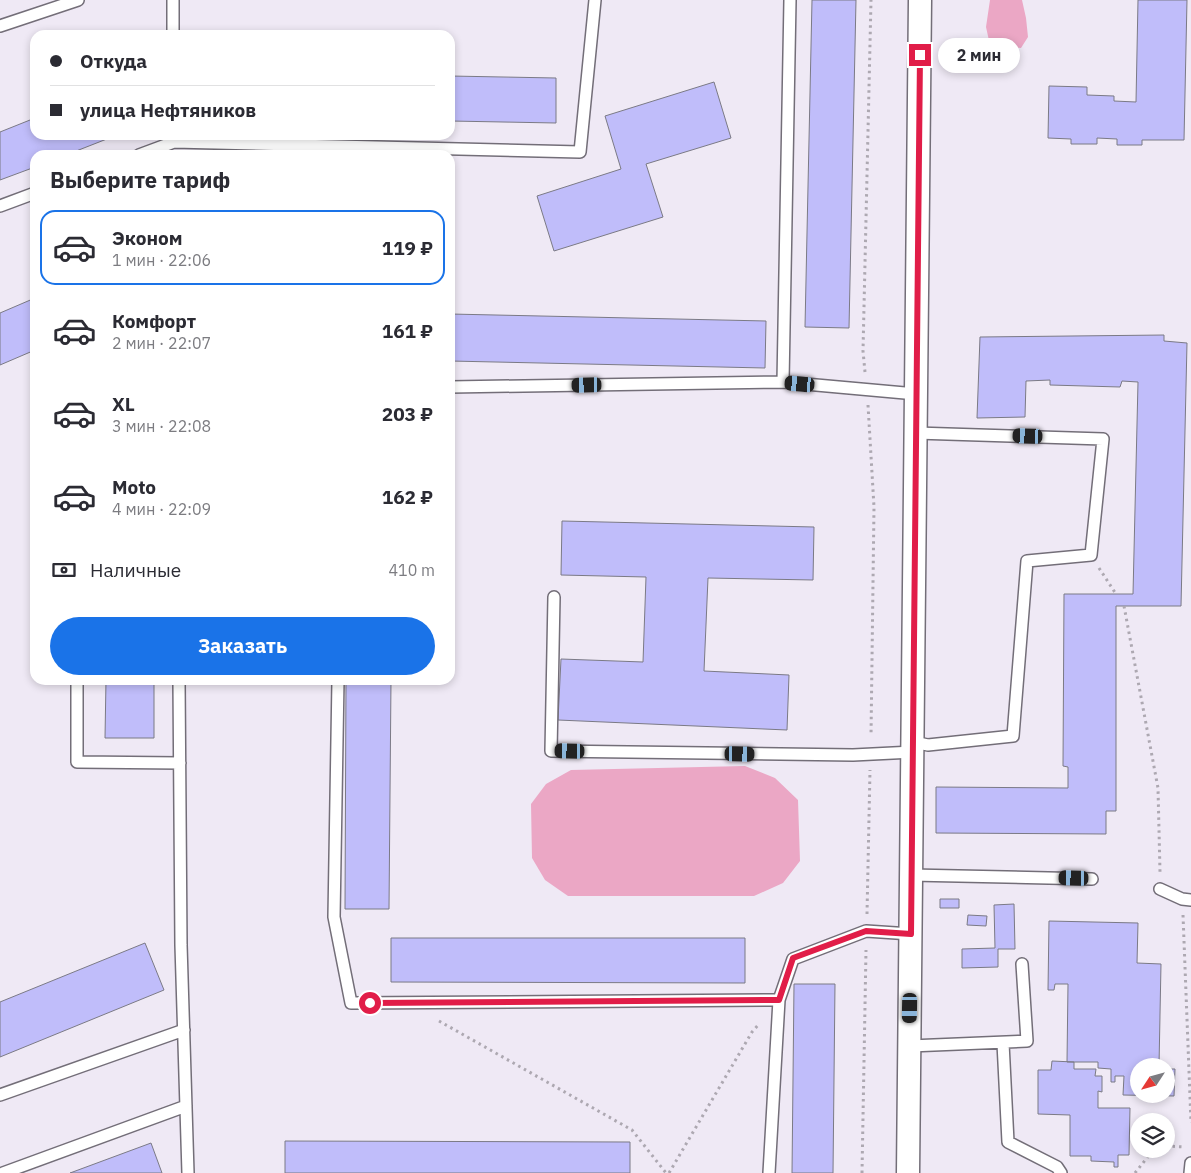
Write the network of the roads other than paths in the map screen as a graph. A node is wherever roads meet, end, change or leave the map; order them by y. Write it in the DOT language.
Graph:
graph roads {
  1 [pos="78,0"];
  2 [pos="173,0"];
  3 [pos="595,0"];
  4 [pos="790,0"];
  5 [pos="920,0"];
  6 [pos="0,26"];
  7 [pos="174,30"];
  8 [pos="170,140"];
  9 [pos="232,140"];
  10 [pos="149,150"];
  11 [pos="30,195"];
  12 [pos="0,206"];
  13 [pos="783,382"];
  14 [pos="455,387"];
  15 [pos="916,394"];
  16 [pos="916,433"];
  17 [pos="554,597"];
  18 [pos="77,685"];
  19 [pos="179,685"];
  20 [pos="338,685"];
  21 [pos="913,747"];
  22 [pos="180,763"];
  23 [pos="911,875"];
  24 [pos="1092,879"];
  25 [pos="1160,888"];
  26 [pos="1186,899"];
  27 [pos="911,934"];
  28 [pos="1022,964"];
  29 [pos="779,1000"];
  30 [pos="184,1030"];
  31 [pos="1003,1043"];
  32 [pos="910,1046"];
  33 [pos="0,1095"];
  34 [pos="186,1106"];
  35 [pos="1191,1162"];
  36 [pos="3,1173"];
  37 [pos="188,1173"];
  38 [pos="769,1173"];
  39 [pos="908,1173"];
  40 [pos="1061,1173"];
  41 [pos="1190,1173"];
  1 -- 6 [label="lane"];
  2 -- 7 [label="lane"];
  3 -- 9 [label="lane"];
  4 -- 13 [label="lane"];
  5 -- 15 [label="street"];
  8 -- 10 [label="lane"];
  11 -- 12 [label="lane"];
  13 -- 14 [label="lane"];
  13 -- 15 [label="lane"];
  15 -- 16 [label="street"];
  16 -- 21 [label="street"];
  16 -- 21 [label="lane"];
  17 -- 21 [label="lane"];
  18 -- 22 [label="lane"];
  19 -- 22 [label="lane"];
  20 -- 29 [label="lane"];
  21 -- 23 [label="street"];
  22 -- 30 [label="lane"];
  23 -- 24 [label="lane"];
  23 -- 27 [label="street"];
  25 -- 26 [label="lane"];
  27 -- 29 [label="lane"];
  27 -- 32 [label="street"];
  28 -- 31 [label="lane"];
  29 -- 38 [label="lane"];
  30 -- 33 [label="lane"];
  30 -- 34 [label="lane"];
  31 -- 32 [label="lane"];
  31 -- 40 [label="lane"];
  32 -- 39 [label="street"];
  34 -- 36 [label="lane"];
  34 -- 37 [label="lane"];
  35 -- 41 [label="lane"];
}
